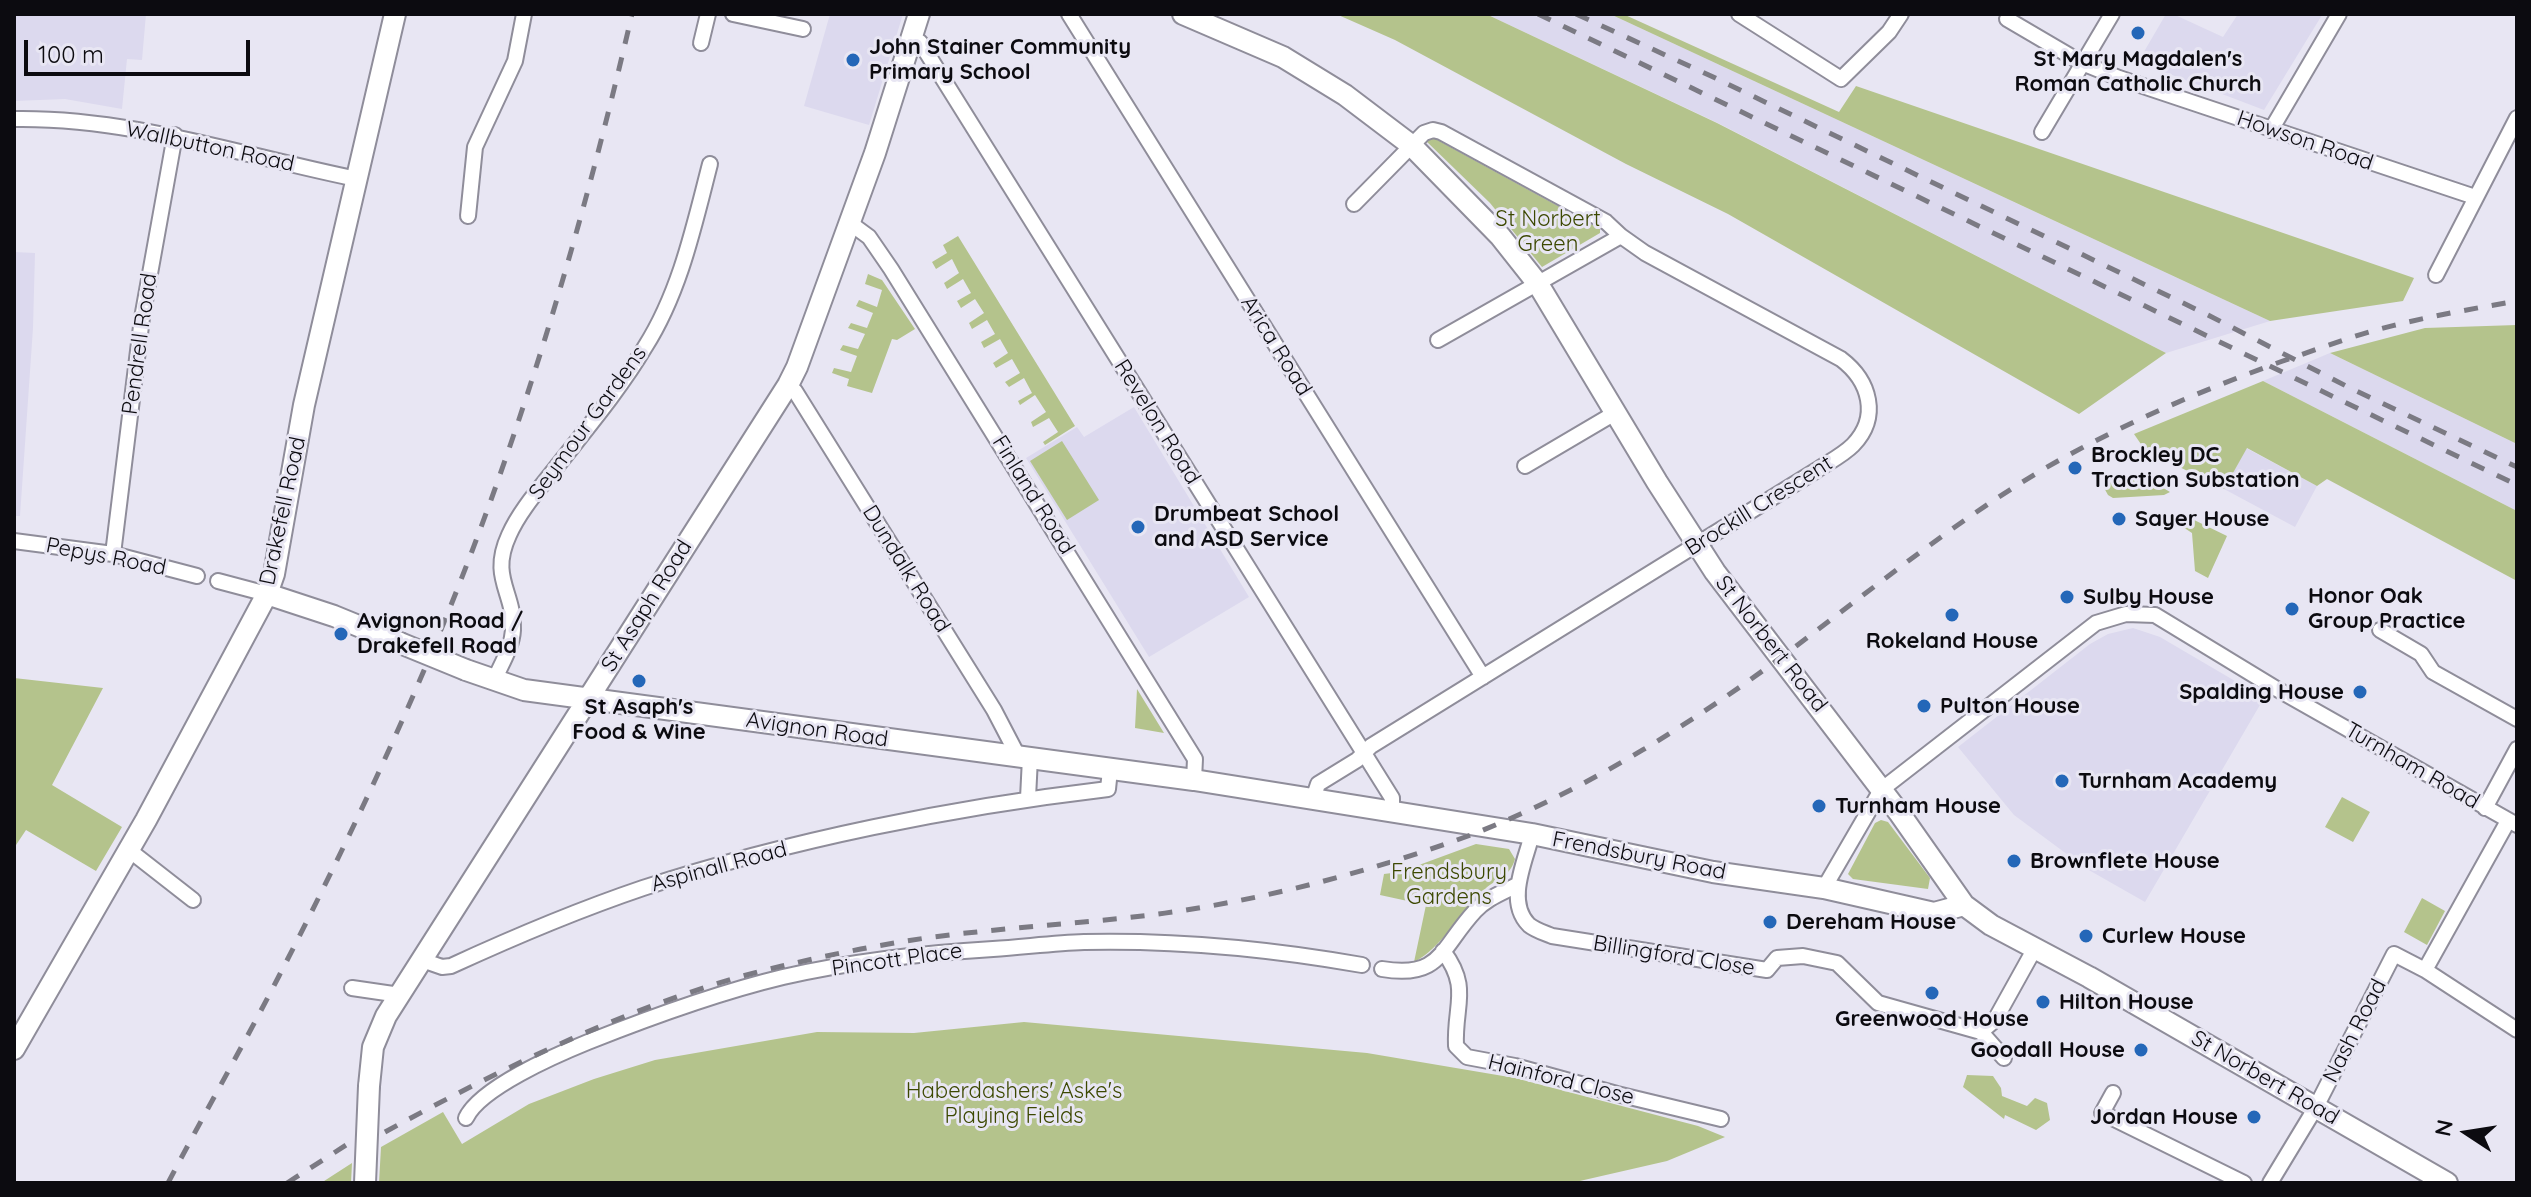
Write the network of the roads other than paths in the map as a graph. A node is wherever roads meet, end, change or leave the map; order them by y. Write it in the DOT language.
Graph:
graph roads {
  1 [pos="395,14"];
  2 [pos="524,14"];
  3 [pos="708,14"];
  4 [pos="733,14"];
  5 [pos="919,14"];
  6 [pos="1069,14"];
  7 [pos="1183,14"];
  8 [pos="1739,14"];
  9 [pos="1901,14"];
  10 [pos="2112,14"];
  11 [pos="2339,14"];
  12 [pos="2007,19"];
  13 [pos="803,29"];
  14 [pos="911,39"];
  15 [pos="701,43"];
  16 [pos="2082,63"];
  17 [pos="2517,118"];
  18 [pos="14,119"];
  19 [pos="2271,130"];
  20 [pos="2042,132"];
  21 [pos="175,135"];
  22 [pos="2512,141"];
  23 [pos="1411,145"];
  24 [pos="710,164"];
  25 [pos="357,179"];
  26 [pos="2475,197"];
  27 [pos="1354,204"];
  28 [pos="468,216"];
  29 [pos="850,223"];
  30 [pos="1621,236"];
  31 [pos="2436,275"];
  32 [pos="1538,284"];
  33 [pos="1438,340"];
  34 [pos="788,385"];
  35 [pos="1615,413"];
  36 [pos="1525,466"];
  37 [pos="14,541"];
  38 [pos="1697,546"];
  39 [pos="113,554"];
  40 [pos="197,576"];
  41 [pos="218,581"];
  42 [pos="267,594"];
  43 [pos="2380,630"];
  44 [pos="1483,677"];
  45 [pos="494,681"];
  46 [pos="589,699"];
  47 [pos="2517,719"];
  48 [pos="2517,749"];
  49 [pos="1364,753"];
  50 [pos="1024,757"];
  51 [pos="1109,779"];
  52 [pos="1194,780"];
  53 [pos="1881,790"];
  54 [pos="1028,798"];
  55 [pos="1313,799"];
  56 [pos="2485,808"];
  57 [pos="1392,812"];
  58 [pos="2512,823"];
  59 [pos="1532,834"];
  60 [pos="129,850"];
  61 [pos="1517,885"];
  62 [pos="1824,888"];
  63 [pos="193,900"];
  64 [pos="1964,905"];
  65 [pos="2035,948"];
  66 [pos="1443,951"];
  67 [pos="422,960"];
  68 [pos="1362,965"];
  69 [pos="1382,969"];
  70 [pos="2425,970"];
  71 [pos="352,988"];
  72 [pos="400,995"];
  73 [pos="2517,1030"];
  74 [pos="1981,1032"];
  75 [pos="14,1049"];
  76 [pos="2004,1058"];
  77 [pos="2113,1093"];
  78 [pos="2316,1107"];
  79 [pos="466,1118"];
  80 [pos="1721,1119"];
  81 [pos="365,1183"];
  82 [pos="2244,1183"];
  83 [pos="2270,1183"];
  84 [pos="2447,1183"];
  1 -- 25 [label="street, Drakefell Road"];
  2 -- 28 [label="street"];
  3 -- 15 [label="street"];
  4 -- 13 [label="street"];
  5 -- 14 [label="street, St Asaph Road"];
  6 -- 44 [label="street, Arica Road"];
  7 -- 23 [label="street, St Norbert Road"];
  8 -- 9 [label="street"];
  10 -- 16 [label="street"];
  11 -- 19 [label="street"];
  12 -- 16 [label="street, Howson Road"];
  14 -- 29 [label="street, St Asaph Road"];
  14 -- 49 [label="street, Revelon Road"];
  16 -- 19 [label="street, Howson Road"];
  16 -- 20 [label="street"];
  17 -- 22 [label="street"];
  18 -- 21 [label="street, Wallbutton Road"];
  19 -- 26 [label="street, Howson Road"];
  21 -- 25 [label="street, Wallbutton Road"];
  21 -- 39 [label="street, Pendrell Road"];
  22 -- 26 [label="street"];
  23 -- 27 [label="street"];
  23 -- 30 [label="street"];
  23 -- 32 [label="street, St Norbert Road"];
  24 -- 45 [label="street, Seymour Gardens"];
  25 -- 42 [label="street, Drakefell Road"];
  26 -- 31 [label="street"];
  29 -- 34 [label="street, St Asaph Road"];
  29 -- 52 [label="street, Finland Road"];
  30 -- 32 [label="street"];
  30 -- 38 [label="street, Brockill Crescent"];
  32 -- 33 [label="street"];
  32 -- 35 [label="street, St Norbert Road"];
  34 -- 46 [label="street, St Asaph Road"];
  34 -- 50 [label="street, Dundalk Road"];
  35 -- 36 [label="street"];
  35 -- 38 [label="street, St Norbert Road"];
  37 -- 39 [label="street, Pepys Road"];
  38 -- 44 [label="street, Brockill Crescent"];
  38 -- 53 [label="street, St Norbert Road"];
  39 -- 40 [label="street, Pepys Road"];
  41 -- 42 [label="street"];
  42 -- 45 [label="street, Avignon Road, bridge"];
  42 -- 60 [label="street, Drakefell Road"];
  43 -- 47 [label="street"];
  44 -- 49 [label="street, Brockill Crescent"];
  45 -- 46 [label="street, Avignon Road"];
  46 -- 50 [label="street, Avignon Road"];
  46 -- 67 [label="street, St Asaph Road"];
  48 -- 56 [label="street"];
  49 -- 55 [label="street"];
  49 -- 57 [label="street, Revelon Road"];
  50 -- 51 [label="street, Avignon Road"];
  50 -- 54 [label="street"];
  51 -- 52 [label="street, Avignon Road"];
  51 -- 54 [label="street, Aspinall Road"];
  52 -- 55 [label="street, Avignon Road"];
  53 -- 56 [label="street, Turnham Road"];
  53 -- 62 [label="street, Turnham Road"];
  53 -- 64 [label="street, St Norbert Road"];
  54 -- 67 [label="street, Aspinall Road"];
  55 -- 57 [label="street, Frendsbury Road"];
  56 -- 58 [label="street, Turnham Road"];
  57 -- 59 [label="street, Frendsbury Road"];
  58 -- 70 [label="street"];
  59 -- 61 [label="street"];
  59 -- 62 [label="street, Frendsbury Road"];
  60 -- 63 [label="street"];
  60 -- 75 [label="street, Drakefell Road"];
  61 -- 66 [label="street"];
  61 -- 74 [label="street, Billingford Close"];
  62 -- 64 [label="street, Frendsbury Road"];
  64 -- 65 [label="street, St Norbert Road"];
  65 -- 74 [label="street"];
  65 -- 78 [label="street, St Norbert Road"];
  66 -- 69 [label="street"];
  66 -- 80 [label="street, Hainford Close"];
  67 -- 72 [label="street, St Asaph Road"];
  68 -- 79 [label="street, Pincott Place"];
  70 -- 73 [label="street, Nash Road"];
  70 -- 78 [label="street, Nash Road"];
  71 -- 72 [label="street"];
  72 -- 81 [label="street, St Asaph Road, bridge"];
  74 -- 76 [label="street"];
  77 -- 82 [label="street"];
  78 -- 83 [label="street"];
  78 -- 84 [label="street, St Norbert Road"];
}
